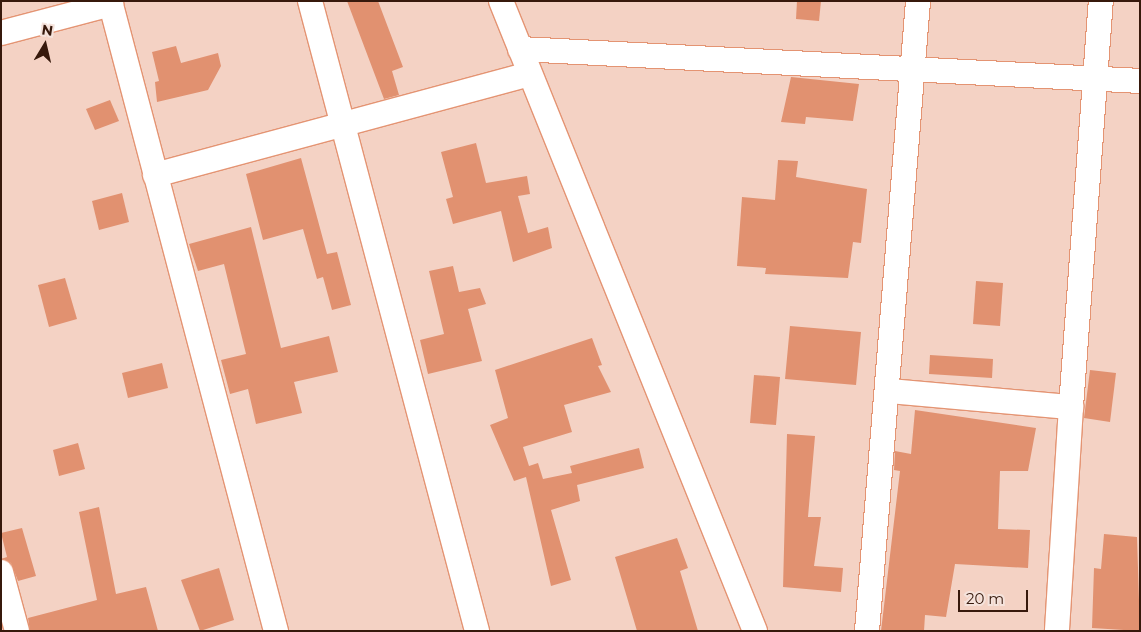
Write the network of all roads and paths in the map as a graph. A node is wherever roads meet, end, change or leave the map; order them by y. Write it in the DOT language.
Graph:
graph roads {
  1 [pos="310,1"];
  2 [pos="501,1"];
  3 [pos="918,1"];
  4 [pos="1101,1"];
  5 [pos="110,3"];
  6 [pos="1,33"];
  7 [pos="520,49"];
  8 [pos="914,69"];
  9 [pos="530,74"];
  10 [pos="1096,81"];
  11 [pos="1140,82"];
  12 [pos="344,122"];
  13 [pos="155,175"];
  14 [pos="890,391"];
  15 [pos="1071,406"];
  16 [pos="1,572"];
  17 [pos="18,631"];
  18 [pos="276,631"];
  19 [pos="477,631"];
  20 [pos="756,631"];
  21 [pos="867,631"];
  22 [pos="1057,631"];
  1 -- 12 [label="street"];
  2 -- 7 [label="street"];
  3 -- 8 [label="street"];
  4 -- 10 [label="street"];
  5 -- 6 [label="street"];
  5 -- 13 [label="street"];
  7 -- 8 [label="street"];
  7 -- 9 [label="street"];
  8 -- 10 [label="street"];
  8 -- 14 [label="street"];
  9 -- 12 [label="street"];
  9 -- 20 [label="street"];
  10 -- 11 [label="street"];
  10 -- 15 [label="street"];
  12 -- 13 [label="street"];
  12 -- 19 [label="street"];
  13 -- 18 [label="street"];
  14 -- 15 [label="street"];
  14 -- 21 [label="street"];
  15 -- 22 [label="street"];
  16 -- 17 [label="street"];
}
